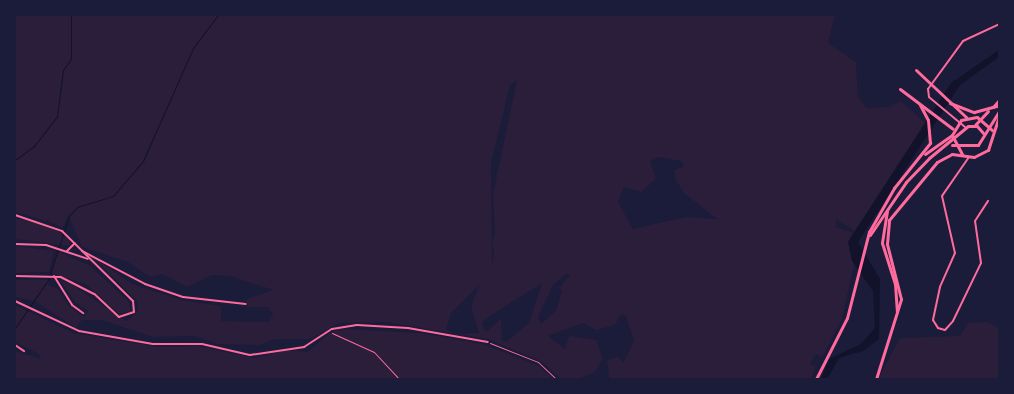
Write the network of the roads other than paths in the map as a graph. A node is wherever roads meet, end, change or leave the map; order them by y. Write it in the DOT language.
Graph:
graph roads {
  1 [pos="999,24"];
  2 [pos="916,70"];
  3 [pos="900,89"];
  4 [pos="946,100"];
  5 [pos="999,100"];
  6 [pos="920,104"];
  7 [pos="998,105"];
  8 [pos="999,111"];
  9 [pos="966,117"];
  10 [pos="999,117"];
  11 [pos="982,118"];
  12 [pos="975,125"];
  13 [pos="965,128"];
  14 [pos="953,130"];
  15 [pos="992,130"];
  16 [pos="983,133"];
  17 [pos="952,135"];
  18 [pos="962,135"];
  19 [pos="965,143"];
  20 [pos="946,146"];
  21 [pos="962,154"];
  22 [pos="922,156"];
  23 [pos="969,157"];
  24 [pos="988,201"];
  25 [pos="889,205"];
  26 [pos="15,215"];
  27 [pos="866,242"];
  28 [pos="75,243"];
  29 [pos="15,244"];
  30 [pos="67,251"];
  31 [pos="82,251"];
  32 [pos="89,259"];
  33 [pos="15,276"];
  34 [pos="54,276"];
  35 [pos="15,301"];
  36 [pos="246,304"];
  37 [pos="84,313"];
  38 [pos="897,321"];
  39 [pos="488,342"];
  40 [pos="15,346"];
  41 [pos="24,351"];
  42 [pos="816,379"];
  43 [pos="876,379"];
  1 -- 13 [label="street"];
  2 -- 4 [label="highway"];
  3 -- 6 [label="highway"];
  4 -- 7 [label="highway"];
  4 -- 9 [label="highway"];
  5 -- 12 [label="highway"];
  6 -- 14 [label="highway"];
  6 -- 22 [label="highway"];
  7 -- 11 [label="highway"];
  8 -- 16 [label="highway"];
  9 -- 11 [label="highway"];
  9 -- 14 [label="highway"];
  10 -- 15 [label="highway"];
  11 -- 15 [label="highway"];
  12 -- 13 [label="highway"];
  12 -- 16 [label="highway"];
  13 -- 18 [label="highway"];
  14 -- 17 [label="highway"];
  15 -- 23 [label="highway"];
  16 -- 19 [label="highway"];
  17 -- 21 [label="highway"];
  17 -- 22 [label="highway"];
  18 -- 19 [label="highway"];
  18 -- 20 [label="highway"];
  19 -- 20 [label="highway"];
  20 -- 25 [label="highway"];
  21 -- 23 [label="highway"];
  21 -- 38 [label="highway"];
  22 -- 27 [label="highway"];
  23 -- 24 [label="street"];
  25 -- 27 [label="highway"];
  25 -- 38 [label="highway"];
  26 -- 28 [label="street"];
  27 -- 42 [label="highway"];
  28 -- 30 [label="street"];
  28 -- 31 [label="street"];
  29 -- 30 [label="street"];
  30 -- 32 [label="street"];
  31 -- 32 [label="street"];
  31 -- 36 [label="street"];
  32 -- 34 [label="street"];
  33 -- 34 [label="street"];
  34 -- 37 [label="street"];
  35 -- 39 [label="street"];
  38 -- 43 [label="highway"];
  40 -- 41 [label="street"];
}
